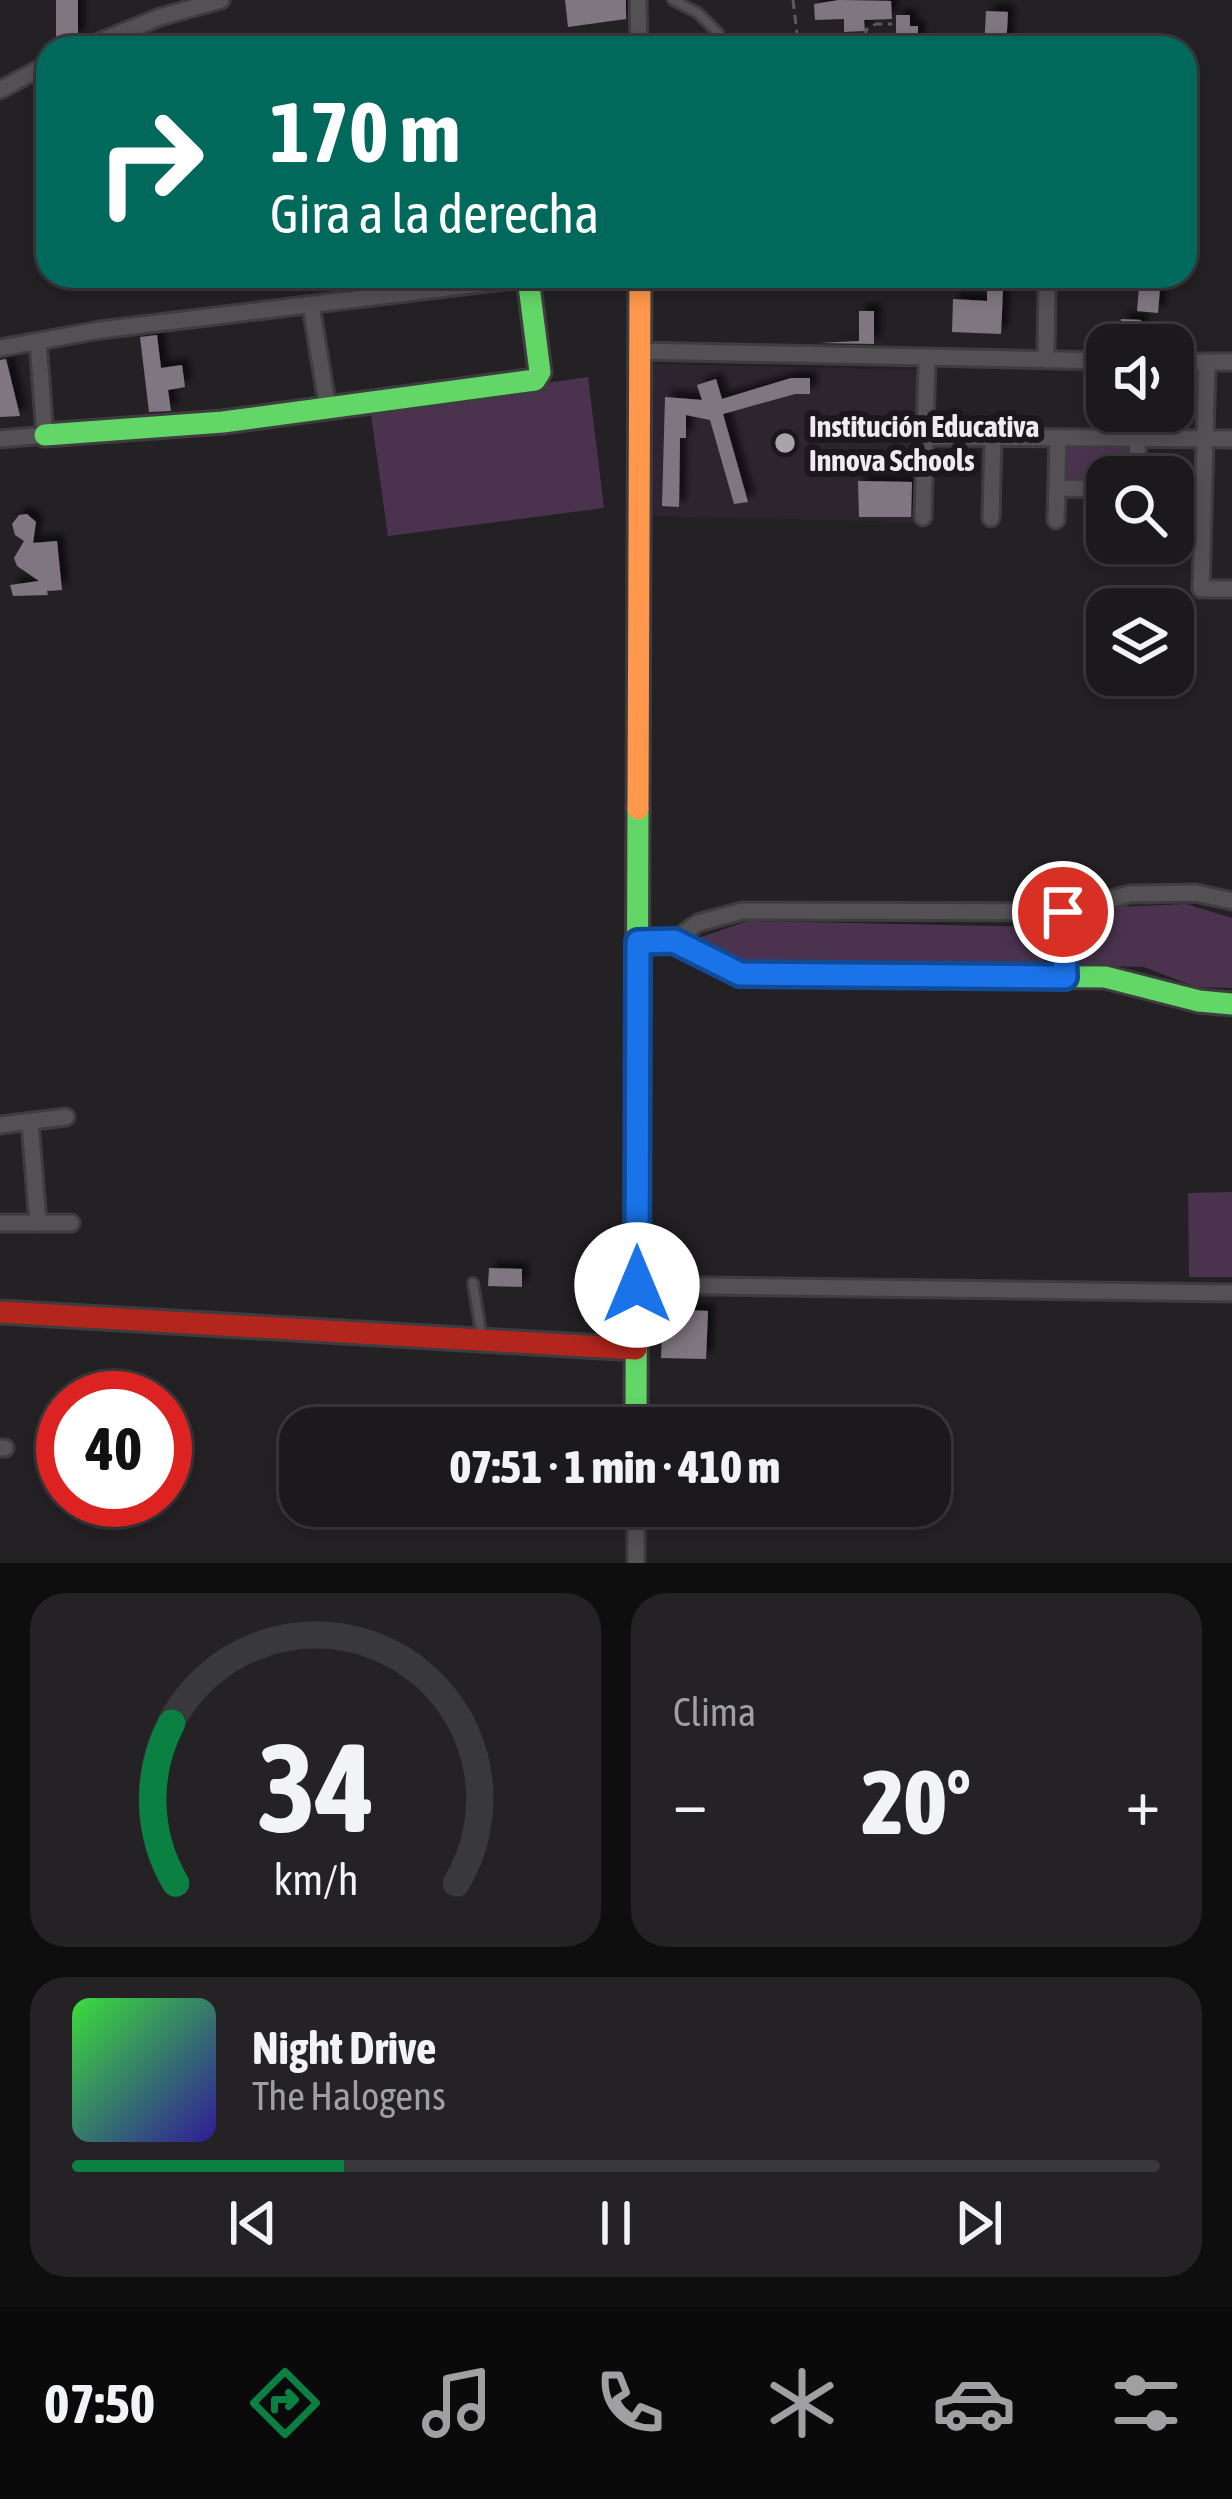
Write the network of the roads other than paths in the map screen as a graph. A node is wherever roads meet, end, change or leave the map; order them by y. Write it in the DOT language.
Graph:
graph roads {
  1 [pos="153,0"];
  2 [pos="221,0"];
  3 [pos="638,0"];
  4 [pos="654,0"];
  5 [pos="673,0"];
  6 [pos="153,20"];
  7 [pos="719,34"];
  8 [pos="113,36"];
  9 [pos="639,36"];
  10 [pos="36,70"];
  11 [pos="0,90"];
  12 [pos="423,288"];
  13 [pos="537,288"];
  14 [pos="640,288"];
  15 [pos="1047,288"];
  16 [pos="311,306"];
  17 [pos="38,343"];
  18 [pos="0,348"];
  19 [pos="640,351"];
  20 [pos="927,359"];
  21 [pos="1046,360"];
  22 [pos="1086,361"];
  23 [pos="1194,362"];
  24 [pos="1207,362"];
  25 [pos="1232,362"];
  26 [pos="328,409"];
  27 [pos="46,435"];
  28 [pos="925,437"];
  29 [pos="993,437"];
  30 [pos="1058,438"];
  31 [pos="0,439"];
  32 [pos="1138,439"];
  33 [pos="1205,439"];
  34 [pos="1232,439"];
  35 [pos="1137,456"];
  36 [pos="1057,488"];
  37 [pos="1086,489"];
  38 [pos="923,517"];
  39 [pos="991,518"];
  40 [pos="1056,520"];
  41 [pos="1232,589"];
  42 [pos="1232,901"];
  43 [pos="1063,912"];
  44 [pos="674,941"];
  45 [pos="638,942"];
  46 [pos="1065,977"];
  47 [pos="1232,1004"];
  48 [pos="66,1117"];
  49 [pos="30,1122"];
  50 [pos="0,1125"];
  51 [pos="0,1223"];
  52 [pos="38,1223"];
  53 [pos="71,1223"];
  54 [pos="473,1283"];
  55 [pos="637,1285"];
  56 [pos="1232,1293"];
  57 [pos="0,1312"];
  58 [pos="482,1340"];
  59 [pos="636,1349"];
  60 [pos="636,1407"];
  61 [pos="636,1527"];
  62 [pos="636,1563"];
  1 -- 6 [label="street"];
  2 -- 6 [label="street"];
  3 -- 4 [label="lane"];
  3 -- 9 [label="street"];
  5 -- 7 [label="lane"];
  6 -- 8 [label="street"];
  10 -- 11 [label="street"];
  12 -- 16 [label="street"];
  13 -- 26 [label="street"];
  14 -- 19 [label="street"];
  15 -- 21 [label="street"];
  16 -- 17 [label="street"];
  16 -- 26 [label="street"];
  17 -- 18 [label="street"];
  17 -- 27 [label="street"];
  19 -- 20 [label="street"];
  19 -- 45 [label="street"];
  20 -- 21 [label="street"];
  20 -- 28 [label="street"];
  21 -- 22 [label="street"];
  23 -- 24 [label="street"];
  24 -- 25 [label="street"];
  24 -- 33 [label="street"];
  26 -- 27 [label="street"];
  27 -- 31 [label="street"];
  28 -- 29 [label="street"];
  28 -- 38 [label="street"];
  29 -- 30 [label="street"];
  29 -- 39 [label="street"];
  30 -- 32 [label="street"];
  30 -- 36 [label="street"];
  32 -- 33 [label="street"];
  32 -- 35 [label="street"];
  33 -- 34 [label="street"];
  33 -- 41 [label="street"];
  36 -- 37 [label="street"];
  36 -- 40 [label="street"];
  42 -- 43 [label="street"];
  43 -- 44 [label="street"];
  43 -- 46 [label="street"];
  44 -- 45 [label="street"];
  44 -- 46 [label="street"];
  45 -- 55 [label="street"];
  46 -- 47 [label="street"];
  48 -- 49 [label="street"];
  49 -- 50 [label="street"];
  49 -- 52 [label="street"];
  51 -- 52 [label="street"];
  52 -- 53 [label="street"];
  54 -- 58 [label="lane"];
  55 -- 56 [label="street"];
  55 -- 59 [label="street"];
  57 -- 58 [label="street"];
  58 -- 59 [label="street"];
  59 -- 60 [label="street"];
  61 -- 62 [label="street"];
}
